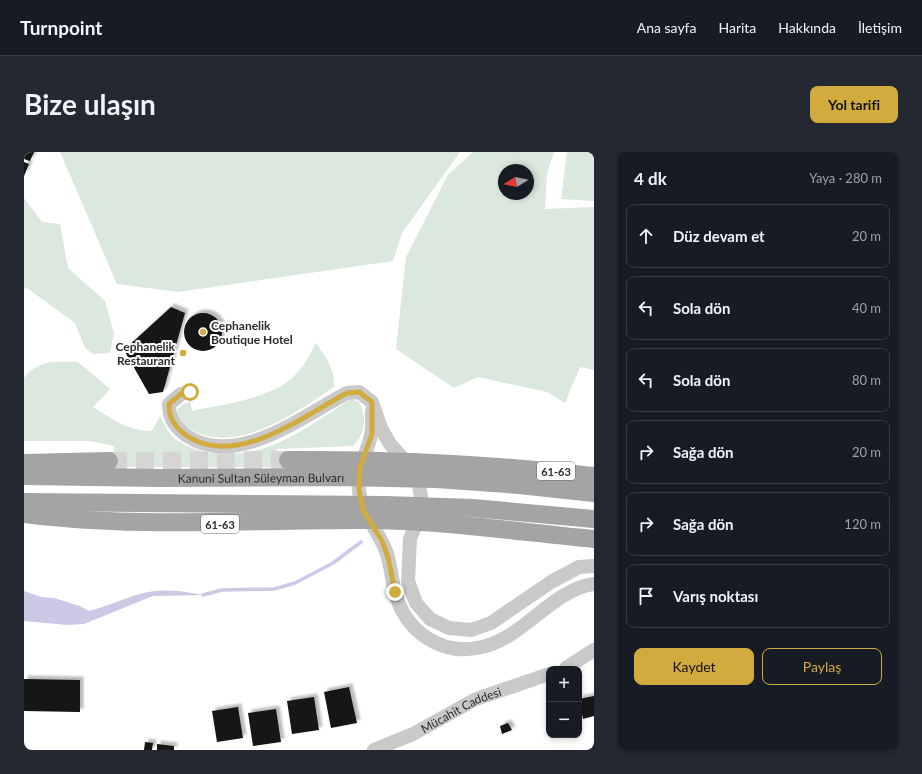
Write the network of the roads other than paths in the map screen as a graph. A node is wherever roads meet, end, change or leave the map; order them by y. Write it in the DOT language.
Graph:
graph roads {
  1 [pos="190,392"];
  2 [pos="372,402"];
  3 [pos="363,459"];
  4 [pos="288,460"];
  5 [pos="109,461"];
  6 [pos="404,461"];
  7 [pos="24,463"];
  8 [pos="24,476"];
  9 [pos="594,476"];
  10 [pos="594,493"];
  11 [pos="24,502"];
  12 [pos="24,514"];
  13 [pos="594,519"];
  14 [pos="370,520"];
  15 [pos="417,521"];
  16 [pos="594,539"];
  17 [pos="594,566"];
  18 [pos="594,584"];
  19 [pos="594,650"];
  20 [pos="594,660"];
  21 [pos="570,666"];
  22 [pos="575,666"];
  23 [pos="546,675"];
  24 [pos="374,750"];
  1 -- 2 [label="street"];
  2 -- 3 [label="street"];
  2 -- 6 [label="street"];
  3 -- 4 [label="main road, 61-63"];
  3 -- 6 [label="main road, 61-63"];
  3 -- 14 [label="street"];
  5 -- 7 [label="main road"];
  6 -- 9 [label="main road, 61-63"];
  6 -- 15 [label="street"];
  8 -- 10 [label="main road, Kanuni Sultan Süleyman Bulvarı / 61-63"];
  11 -- 13 [label="main road, 61-63"];
  12 -- 14 [label="main road, 61-63"];
  14 -- 15 [label="main road, 61-63"];
  14 -- 18 [label="street"];
  15 -- 16 [label="main road, 61-63"];
  15 -- 17 [label="street"];
  19 -- 21 [label="street"];
  20 -- 22 [label="street"];
  23 -- 24 [label="street, Mücahit Caddesi"];
}
